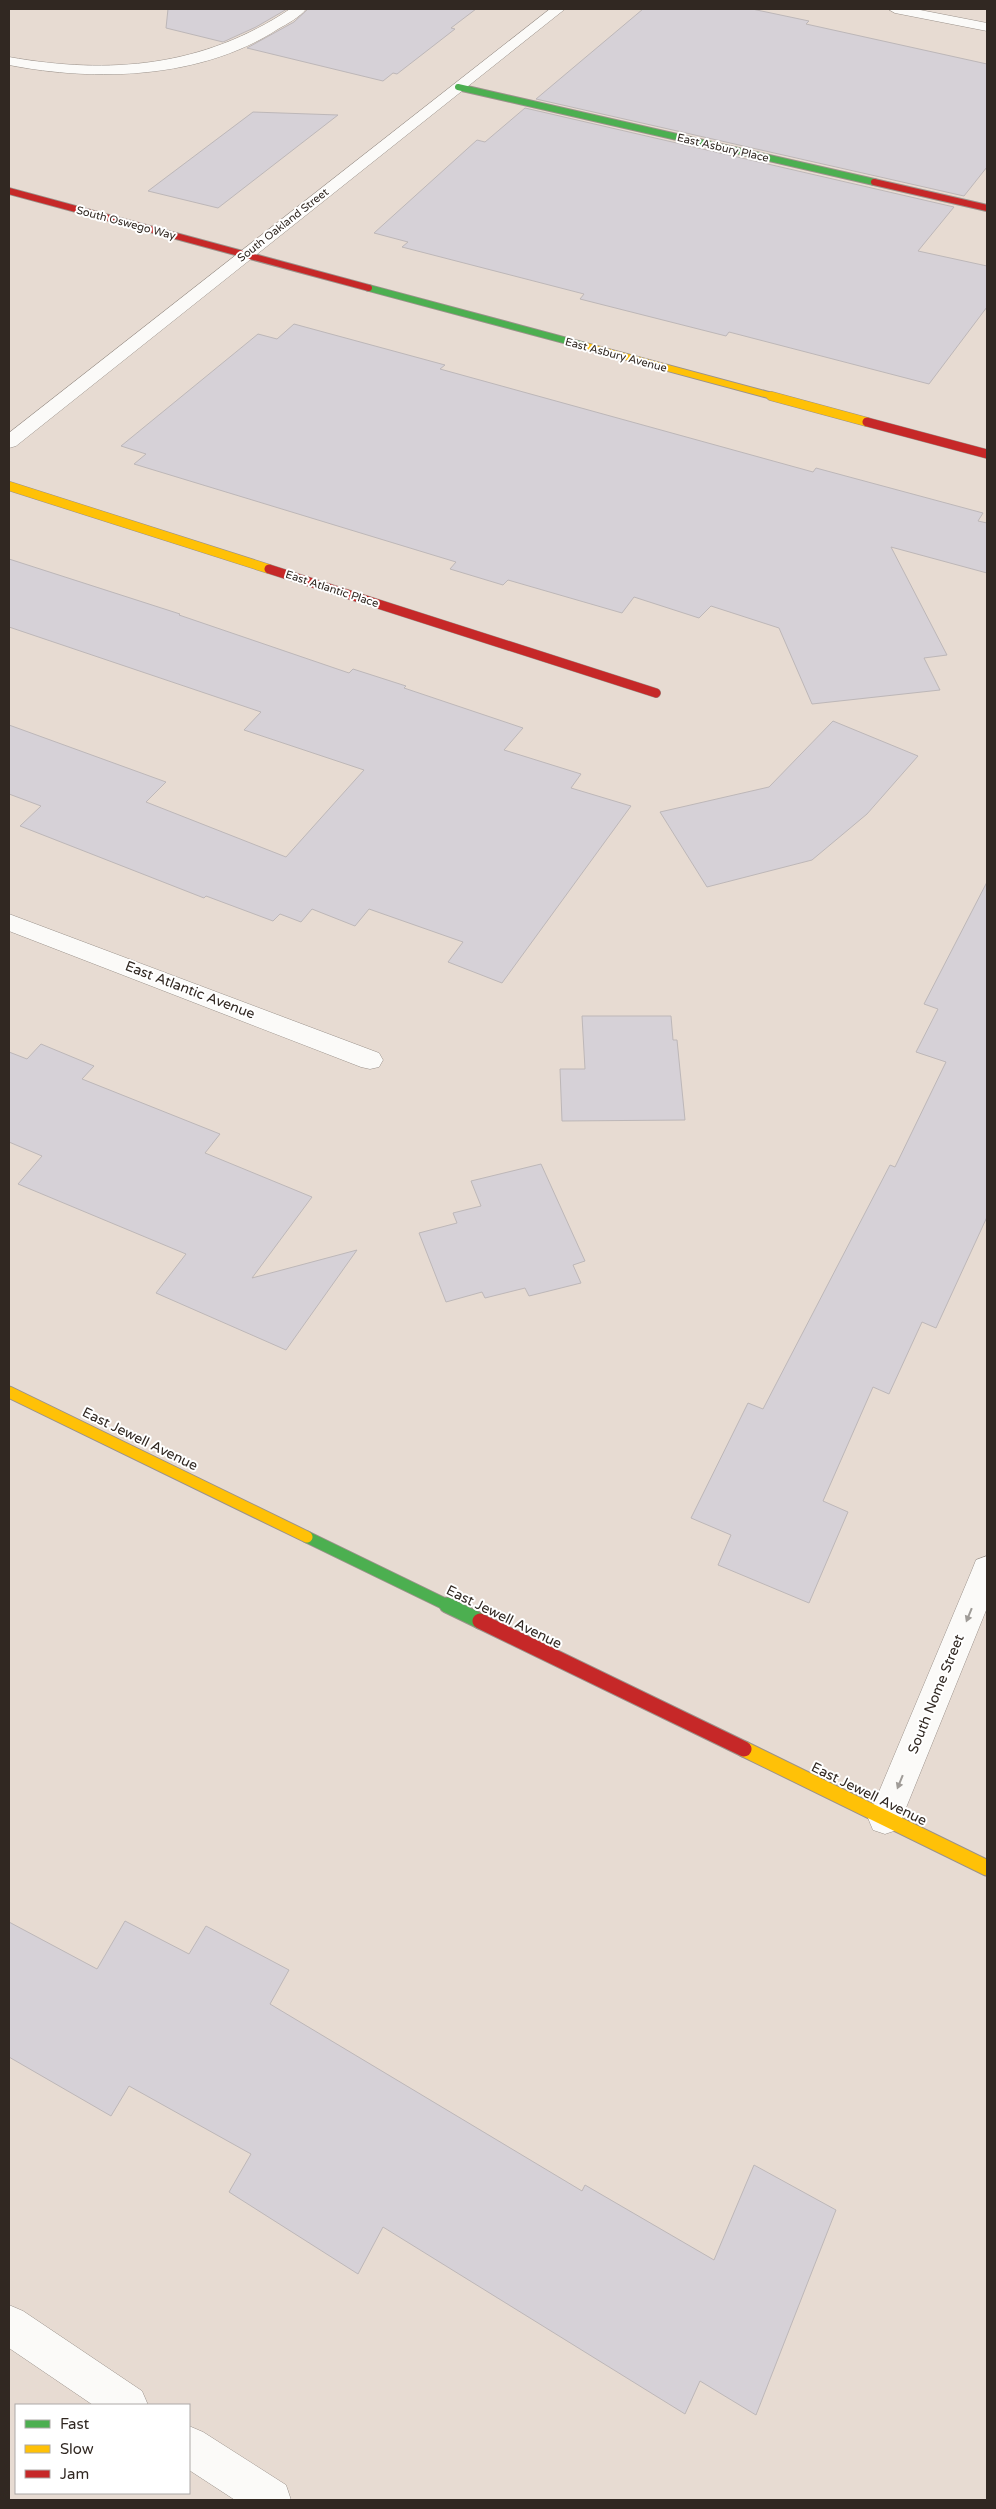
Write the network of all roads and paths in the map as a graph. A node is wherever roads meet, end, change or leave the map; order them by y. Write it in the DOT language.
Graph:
graph roads {
  1 [pos="299,9"];
  2 [pos="558,9"];
  3 [pos="895,9"];
  4 [pos="987,27"];
  5 [pos="9,61"];
  6 [pos="458,87"];
  7 [pos="9,191"];
  8 [pos="987,208"];
  9 [pos="244,256"];
  10 [pos="9,442"];
  11 [pos="987,454"];
  12 [pos="9,486"];
  13 [pos="656,693"];
  14 [pos="9,922"];
  15 [pos="370,1060"];
  16 [pos="9,1392"];
  17 [pos="987,1570"];
  18 [pos="885,1818"];
  19 [pos="986,1865"];
  20 [pos="9,2326"];
  21 [pos="126,2404"];
  22 [pos="190,2447"];
  23 [pos="270,2500"];
  1 -- 5 [label="street"];
  2 -- 6 [label="street, South Oakland Street"];
  3 -- 4 [label="street"];
  6 -- 8 [label="street, East Asbury Place"];
  6 -- 9 [label="street, South Oakland Street"];
  7 -- 9 [label="street, South Oswego Way"];
  9 -- 10 [label="street, South Oakland Street"];
  9 -- 11 [label="street, East Asbury Avenue"];
  12 -- 13 [label="street, East Atlantic Place"];
  14 -- 15 [label="street, East Atlantic Avenue"];
  16 -- 18 [label="street, East Jewell Avenue"];
  17 -- 18 [label="street, South Nome Street, one-way"];
  18 -- 19 [label="street, East Jewell Avenue"];
  20 -- 21 [label="street"];
  22 -- 23 [label="street"];
}
